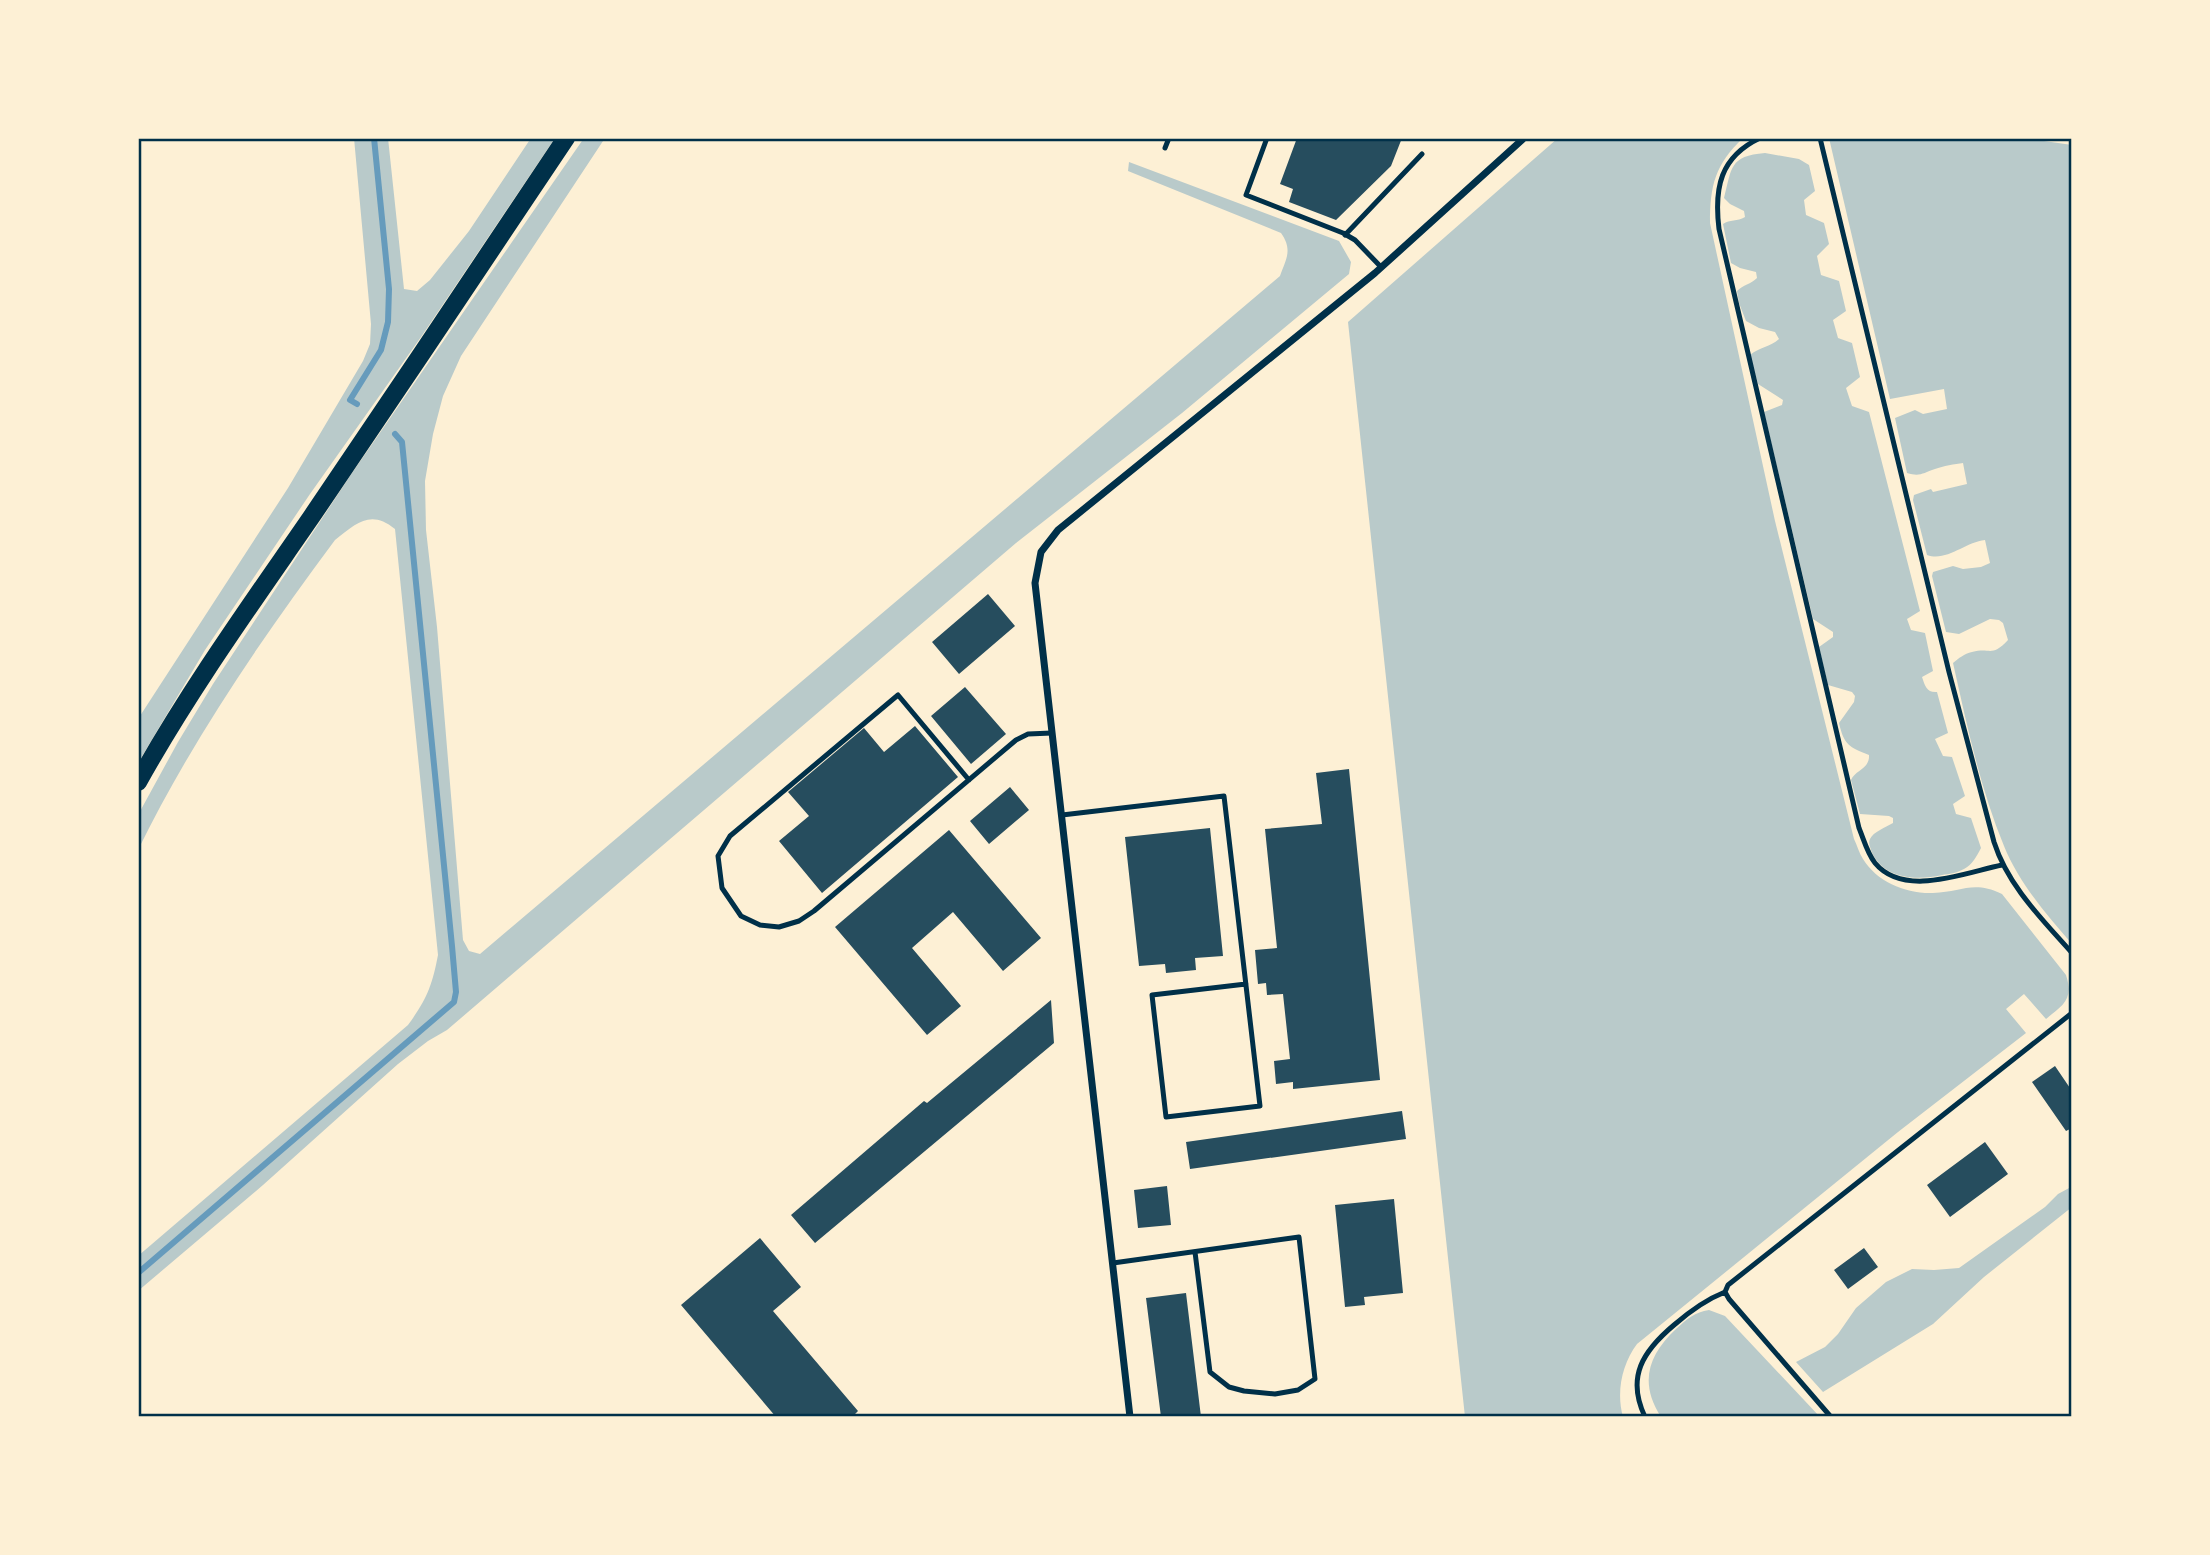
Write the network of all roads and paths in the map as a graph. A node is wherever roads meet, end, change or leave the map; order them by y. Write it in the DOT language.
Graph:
graph roads {
  1 [pos="566,138"];
  2 [pos="1169,138"];
  3 [pos="1267,138"];
  4 [pos="1524,138"];
  5 [pos="1760,138"];
  6 [pos="1820,138"];
  7 [pos="1165,148"];
  8 [pos="1422,155"];
  9 [pos="1345,234"];
  10 [pos="1381,267"];
  11 [pos="1052,733"];
  12 [pos="969,780"];
  13 [pos="138,782"];
  14 [pos="1062,815"];
  15 [pos="2002,865"];
  16 [pos="2072,953"];
  17 [pos="1246,984"];
  18 [pos="2072,1013"];
  19 [pos="1195,1252"];
  20 [pos="1113,1263"];
  21 [pos="1725,1292"];
  22 [pos="1130,1417"];
  23 [pos="1645,1417"];
  24 [pos="1831,1417"];
  1 -- 13 [label="main road"];
  2 -- 7 [label="lane"];
  3 -- 9 [label="lane"];
  4 -- 10 [label="street"];
  5 -- 15 [label="lane"];
  6 -- 15 [label="lane"];
  8 -- 9 [label="lane"];
  9 -- 10 [label="lane"];
  10 -- 11 [label="street"];
  11 -- 12 [label="lane"];
  11 -- 14 [label="street"];
  12 -- 12 [label="lane"];
  14 -- 17 [label="lane"];
  14 -- 20 [label="street"];
  15 -- 16 [label="lane"];
  17 -- 17 [label="lane"];
  18 -- 21 [label="lane"];
  19 -- 19 [label="lane"];
  19 -- 20 [label="lane"];
  20 -- 22 [label="street"];
  21 -- 23 [label="lane"];
  21 -- 24 [label="lane"];
}
